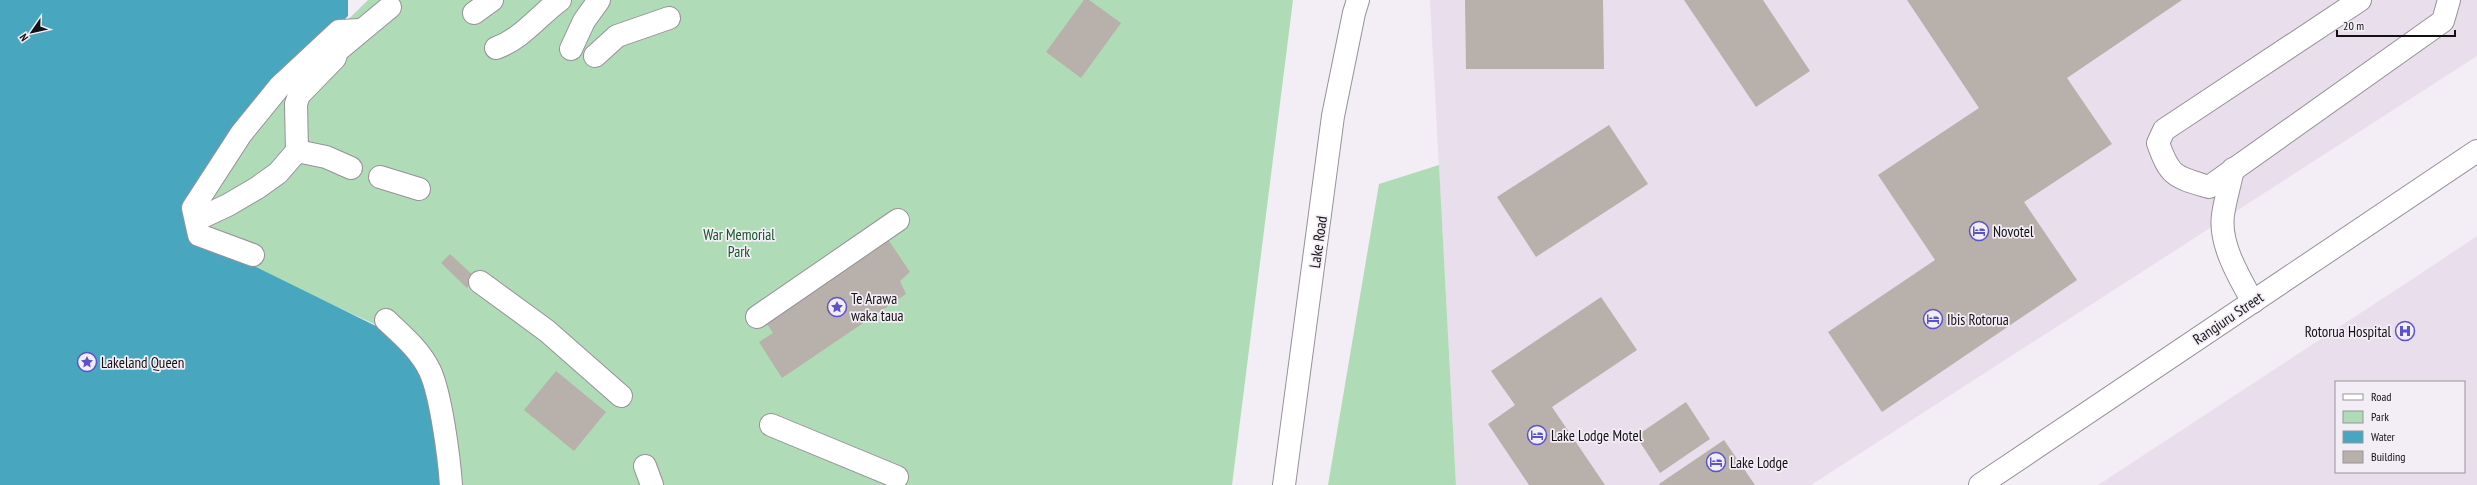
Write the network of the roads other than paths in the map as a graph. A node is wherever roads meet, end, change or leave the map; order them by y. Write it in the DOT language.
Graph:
graph roads {
  1 [pos="492,0"];
  2 [pos="560,0"];
  3 [pos="599,0"];
  4 [pos="1358,0"];
  5 [pos="2360,0"];
  6 [pos="2449,0"];
  7 [pos="390,7"];
  8 [pos="474,13"];
  9 [pos="669,18"];
  10 [pos="362,30"];
  11 [pos="496,48"];
  12 [pos="571,50"];
  13 [pos="595,56"];
  14 [pos="297,151"];
  15 [pos="2477,151"];
  16 [pos="351,168"];
  17 [pos="2234,169"];
  18 [pos="380,177"];
  19 [pos="419,189"];
  20 [pos="196,220"];
  21 [pos="898,220"];
  22 [pos="253,255"];
  23 [pos="480,282"];
  24 [pos="2253,302"];
  25 [pos="757,317"];
  26 [pos="386,320"];
  27 [pos="621,396"];
  28 [pos="771,425"];
  29 [pos="897,477"];
  30 [pos="451,485"];
  31 [pos="1284,485"];
  32 [pos="1980,485"];
  1 -- 8 [label="street"];
  2 -- 11 [label="street"];
  3 -- 12 [label="street"];
  4 -- 31 [label="street, Lake Road"];
  5 -- 17 [label="street"];
  6 -- 17 [label="street"];
  7 -- 10 [label="street"];
  9 -- 13 [label="street"];
  10 -- 14 [label="street"];
  10 -- 20 [label="street"];
  14 -- 16 [label="street"];
  14 -- 20 [label="street"];
  15 -- 24 [label="street, Rangiuru Street"];
  17 -- 24 [label="street"];
  18 -- 19 [label="street"];
  20 -- 22 [label="street"];
  21 -- 25 [label="street"];
  23 -- 27 [label="street"];
  24 -- 32 [label="street, Rangiuru Street"];
  26 -- 30 [label="street"];
  28 -- 29 [label="street"];
}
